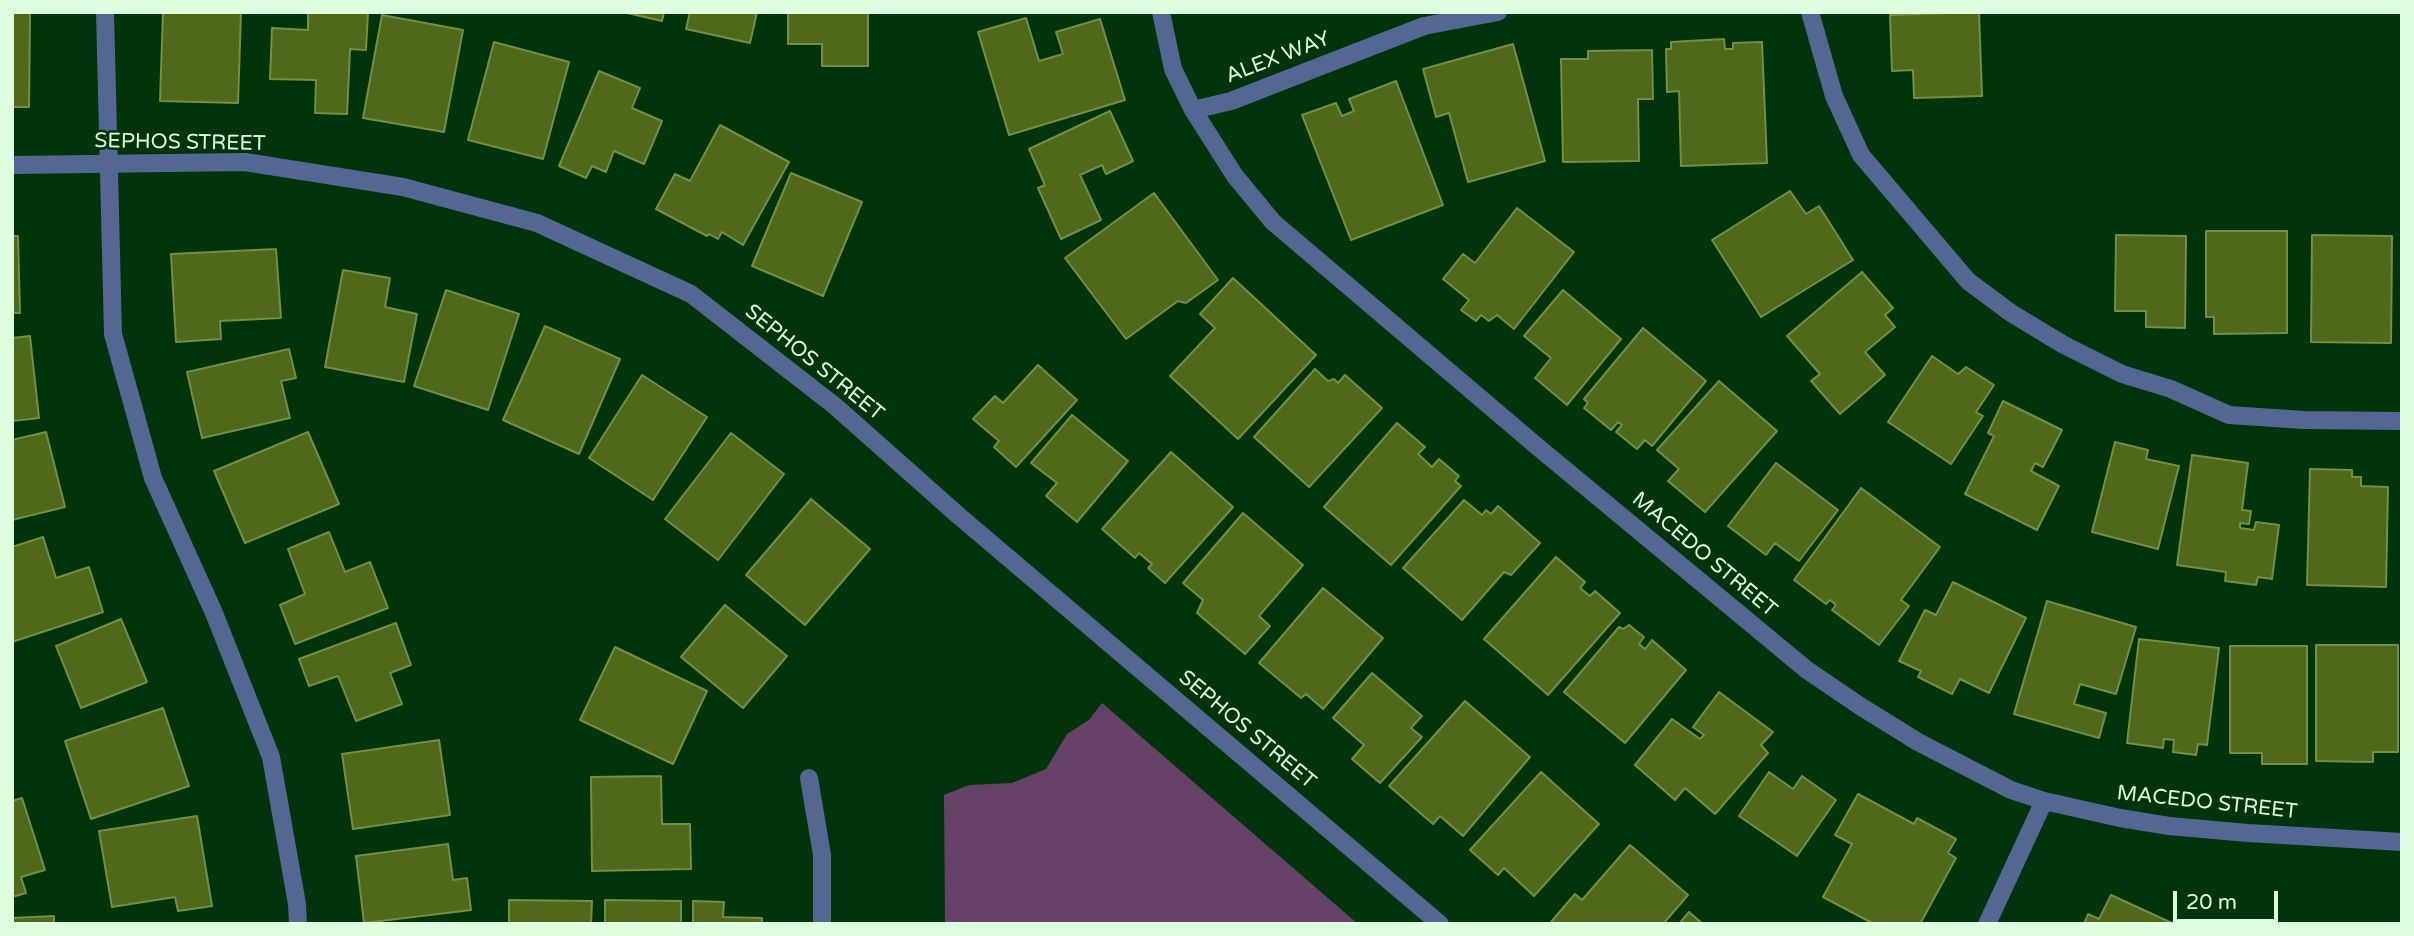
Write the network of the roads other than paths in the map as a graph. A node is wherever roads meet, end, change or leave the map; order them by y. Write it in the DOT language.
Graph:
graph roads {
  1 [pos="105,12"];
  2 [pos="1161,12"];
  3 [pos="1498,12"];
  4 [pos="1810,12"];
  5 [pos="1194,110"];
  6 [pos="12,165"];
  7 [pos="108,165"];
  8 [pos="2402,421"];
  9 [pos="809,778"];
  10 [pos="2044,801"];
  11 [pos="2402,842"];
  12 [pos="298,924"];
  13 [pos="822,924"];
  14 [pos="1440,924"];
  15 [pos="1987,924"];
  1 -- 7 [label="street"];
  2 -- 5 [label="street, MACEDO STREET"];
  3 -- 5 [label="street, ALEX WAY"];
  4 -- 8 [label="street"];
  5 -- 10 [label="street, MACEDO STREET"];
  6 -- 7 [label="street, SEPHOS STREET"];
  7 -- 12 [label="street"];
  7 -- 14 [label="street, SEPHOS STREET"];
  9 -- 13 [label="street"];
  10 -- 11 [label="street, MACEDO STREET"];
  10 -- 15 [label="street"];
}
